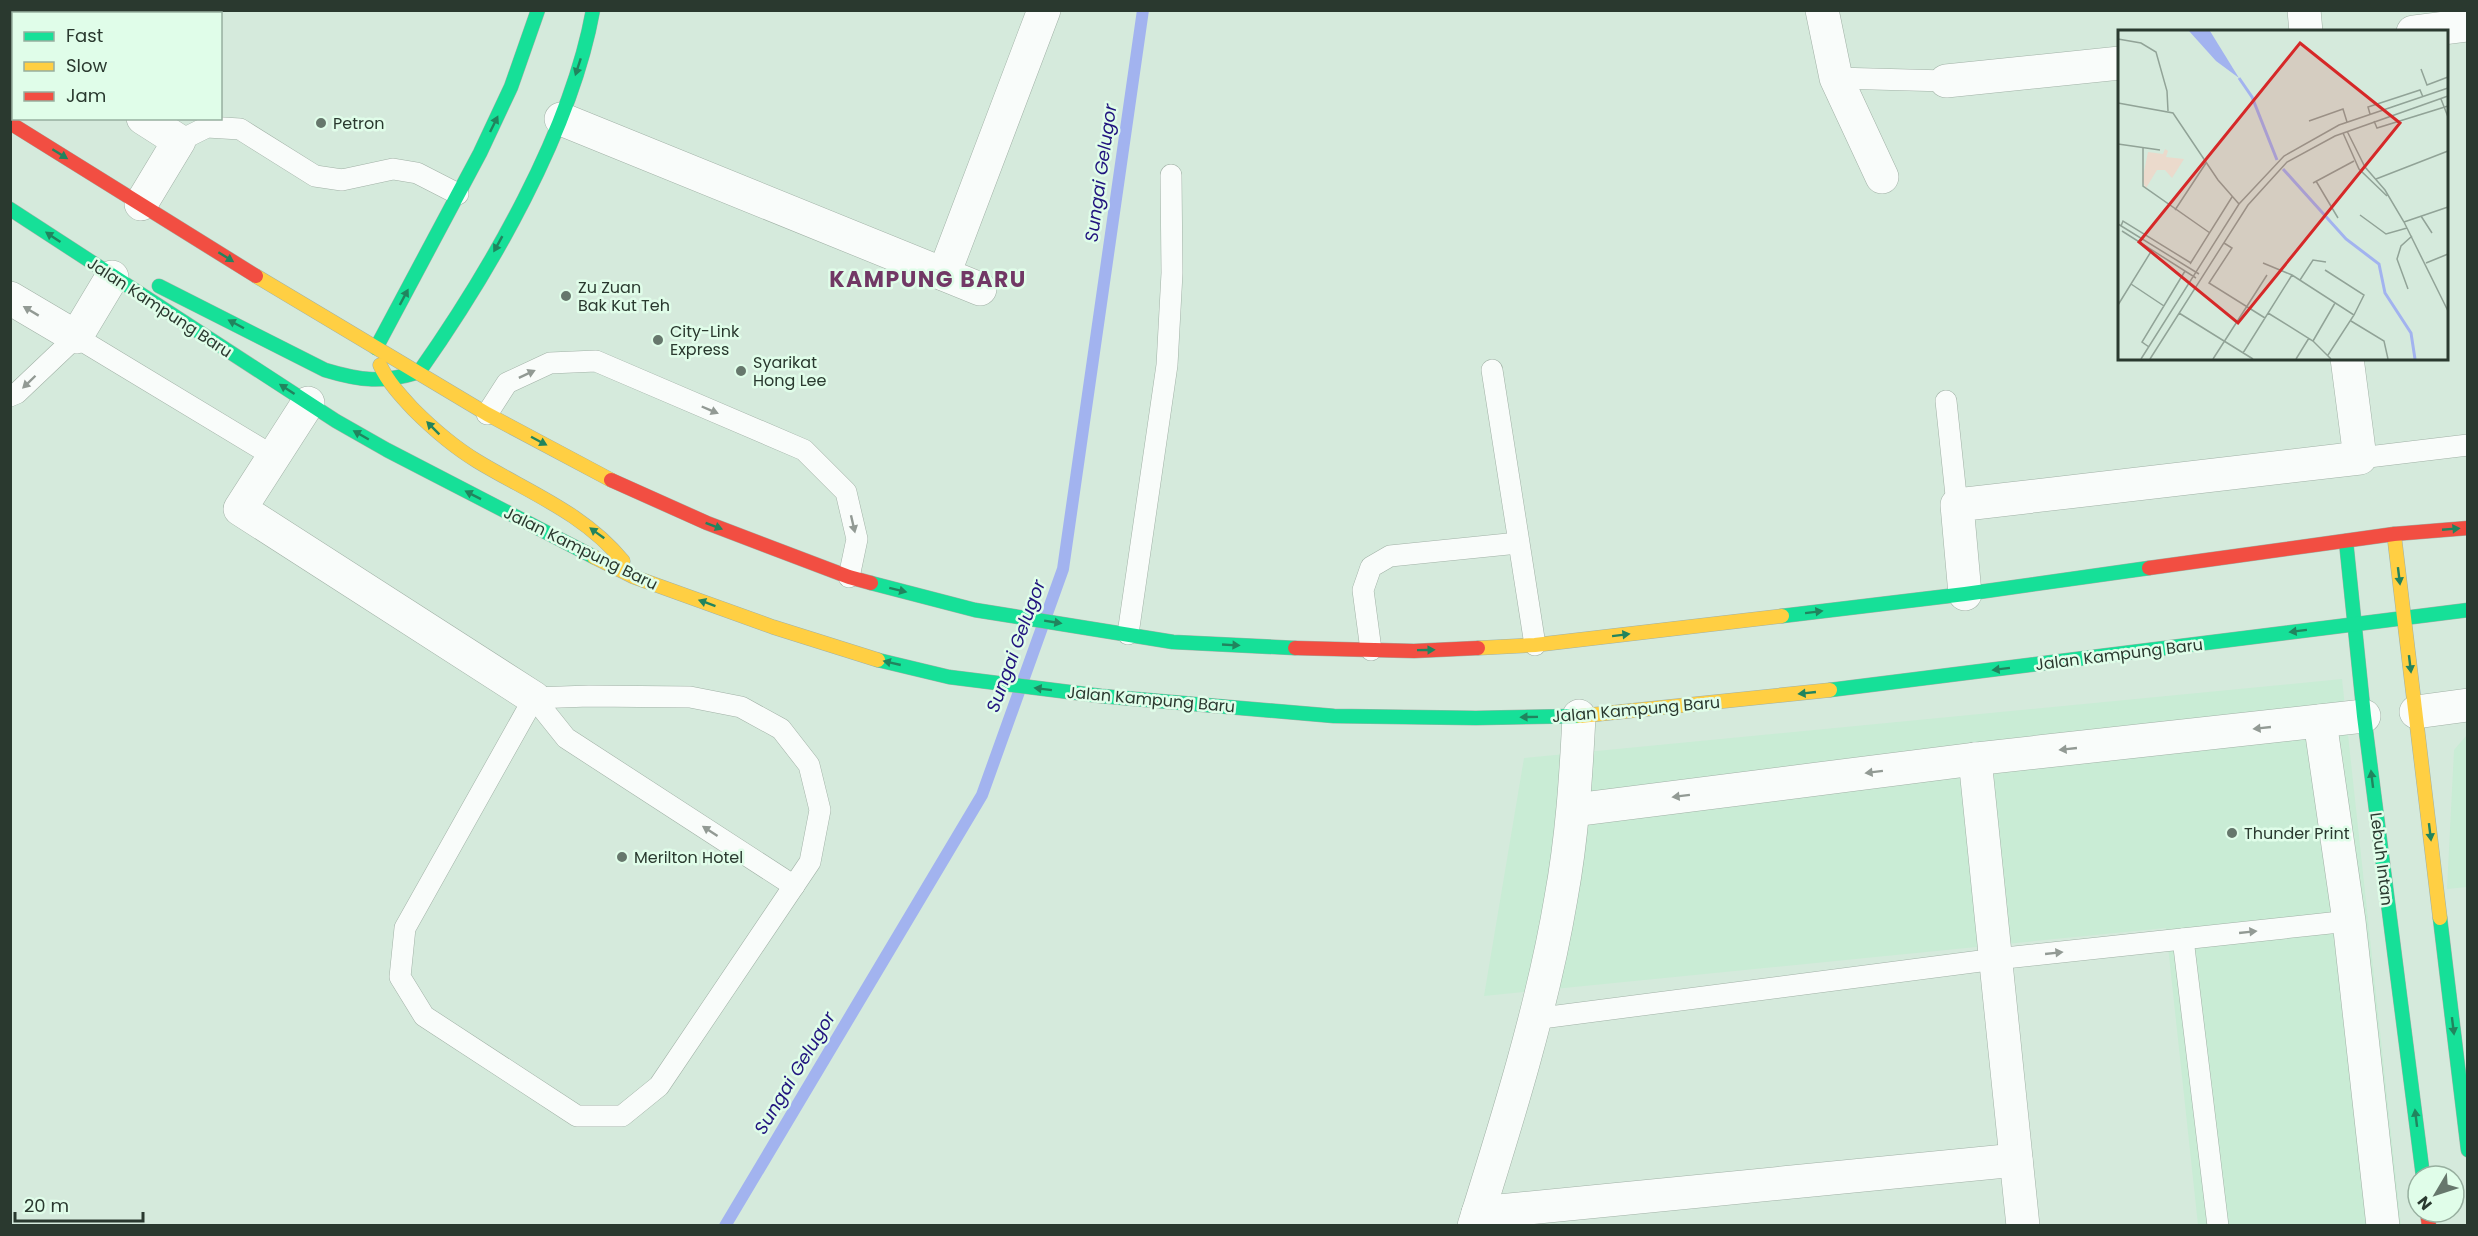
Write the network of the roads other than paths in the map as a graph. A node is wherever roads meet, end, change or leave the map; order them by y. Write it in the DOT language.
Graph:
graph roads {
  1 [pos="538,10"];
  2 [pos="593,10"];
  3 [pos="1044,10"];
  4 [pos="1822,10"];
  5 [pos="2304,10"];
  6 [pos="2468,25"];
  7 [pos="2306,30"];
  8 [pos="2429,30"];
  9 [pos="2118,63"];
  10 [pos="1836,78"];
  11 [pos="1946,81"];
  12 [pos="561,119"];
  13 [pos="146,120"];
  14 [pos="10,123"];
  15 [pos="179,141"];
  16 [pos="1171,176"];
  17 [pos="1882,177"];
  18 [pos="458,194"];
  19 [pos="141,204"];
  20 [pos="10,208"];
  21 [pos="78,254"];
  22 [pos="945,274"];
  23 [pos="130,276"];
  24 [pos="980,289"];
  25 [pos="10,298"];
  26 [pos="75,337"];
  27 [pos="376,348"];
  28 [pos="2347,360"];
  29 [pos="1492,369"];
  30 [pos="419,372"];
  31 [pos="387,381"];
  32 [pos="10,396"];
  33 [pos="1946,401"];
  34 [pos="308,403"];
  35 [pos="487,414"];
  36 [pos="2468,445"];
  37 [pos="273,456"];
  38 [pos="2360,458"];
  39 [pos="1957,505"];
  40 [pos="2468,528"];
  41 [pos="2394,534"];
  42 [pos="2346,541"];
  43 [pos="1518,543"];
  44 [pos="849,577"];
  45 [pos="634,578"];
  46 [pos="1965,594"];
  47 [pos="2468,610"];
  48 [pos="2404,617"];
  49 [pos="2356,624"];
  50 [pos="1128,634"];
  51 [pos="1535,645"];
  52 [pos="1371,650"];
  53 [pos="534,698"];
  54 [pos="2468,705"];
  55 [pos="2416,712"];
  56 [pos="1579,716"];
  57 [pos="2364,716"];
  58 [pos="2320,721"];
  59 [pos="1975,759"];
  60 [pos="1574,810"];
  61 [pos="794,886"];
  62 [pos="2390,917"];
  63 [pos="2349,921"];
  64 [pos="2183,939"];
  65 [pos="1996,959"];
  66 [pos="1534,1019"];
  67 [pos="2464,1093"];
  68 [pos="2468,1150"];
  69 [pos="2016,1160"];
  70 [pos="2421,1164"];
  71 [pos="1476,1219"];
  72 [pos="2023,1226"];
  73 [pos="2218,1226"];
  74 [pos="2383,1226"];
  18 -- 1 [label="main road, one-way"];
  2 -- 12 [label="main road, one-way"];
  3 -- 22 [label="street"];
  4 -- 10 [label="street"];
  5 -- 7 [label="street"];
  6 -- 8 [label="street"];
  9 -- 11 [label="street"];
  10 -- 11 [label="lane"];
  10 -- 17 [label="street"];
  12 -- 22 [label="street"];
  12 -- 30 [label="main road, one-way"];
  13 -- 15 [label="street"];
  14 -- 19 [label="main road, one-way"];
  15 -- 18 [label="lane"];
  15 -- 19 [label="street"];
  16 -- 50 [label="lane"];
  27 -- 18 [label="main road, one-way"];
  19 -- 27 [label="main road, one-way"];
  21 -- 20 [label="main road, Jalan Kampung Baru, one-way"];
  21 -- 23 [label="main road, Jalan Kampung Baru"];
  21 -- 23 [label="main road"];
  22 -- 24 [label="street"];
  23 -- 26 [label="street"];
  31 -- 23 [label="main road, one-way"];
  34 -- 23 [label="main road, Jalan Kampung Baru, one-way"];
  26 -- 25 [label="street, one-way"];
  26 -- 32 [label="lane, one-way"];
  26 -- 37 [label="lane"];
  27 -- 30 [label="main road"];
  27 -- 31 [label="main road"];
  28 -- 38 [label="street"];
  29 -- 43 [label="lane"];
  30 -- 31 [label="main road"];
  30 -- 35 [label="main road"];
  45 -- 31 [label="main road, one-way"];
  33 -- 39 [label="lane"];
  34 -- 37 [label="street"];
  45 -- 34 [label="main road, Jalan Kampung Baru, one-way"];
  35 -- 44 [label="main road, one-way"];
  35 -- 44 [label="lane, one-way"];
  36 -- 38 [label="lane"];
  37 -- 53 [label="street"];
  38 -- 39 [label="street"];
  39 -- 46 [label="street"];
  41 -- 40 [label="main road, one-way"];
  41 -- 42 [label="main road"];
  41 -- 48 [label="main road, one-way"];
  42 -- 46 [label="main road"];
  42 -- 49 [label="main road, Lebuh Intan"];
  43 -- 51 [label="lane"];
  43 -- 52 [label="lane"];
  44 -- 50 [label="main road, one-way"];
  56 -- 45 [label="main road, Jalan Kampung Baru, one-way"];
  51 -- 46 [label="main road, one-way"];
  47 -- 48 [label="main road, Jalan Kampung Baru"];
  48 -- 49 [label="main road, Jalan Kampung Baru"];
  48 -- 55 [label="main road, one-way"];
  49 -- 56 [label="main road, Jalan Kampung Baru, one-way"];
  49 -- 57 [label="main road, Lebuh Intan"];
  50 -- 52 [label="main road, one-way"];
  52 -- 51 [label="main road, one-way"];
  61 -- 53 [label="lane, one-way"];
  53 -- 61 [label="lane"];
  53 -- 61 [label="lane"];
  54 -- 55 [label="street"];
  55 -- 67 [label="main road, one-way"];
  56 -- 60 [label="street"];
  57 -- 58 [label="street"];
  62 -- 57 [label="main road, Lebuh Intan, one-way"];
  58 -- 59 [label="street, one-way"];
  58 -- 63 [label="street"];
  59 -- 60 [label="street, one-way"];
  59 -- 65 [label="street"];
  60 -- 66 [label="street"];
  62 -- 63 [label="street"];
  70 -- 62 [label="main road, Lebuh Intan, one-way"];
  64 -- 63 [label="lane, one-way"];
  63 -- 74 [label="street"];
  65 -- 64 [label="lane, one-way"];
  64 -- 73 [label="lane"];
  65 -- 66 [label="lane"];
  65 -- 69 [label="street"];
  66 -- 71 [label="street"];
  67 -- 68 [label="main road"];
  69 -- 71 [label="street"];
  69 -- 72 [label="street"];
}
